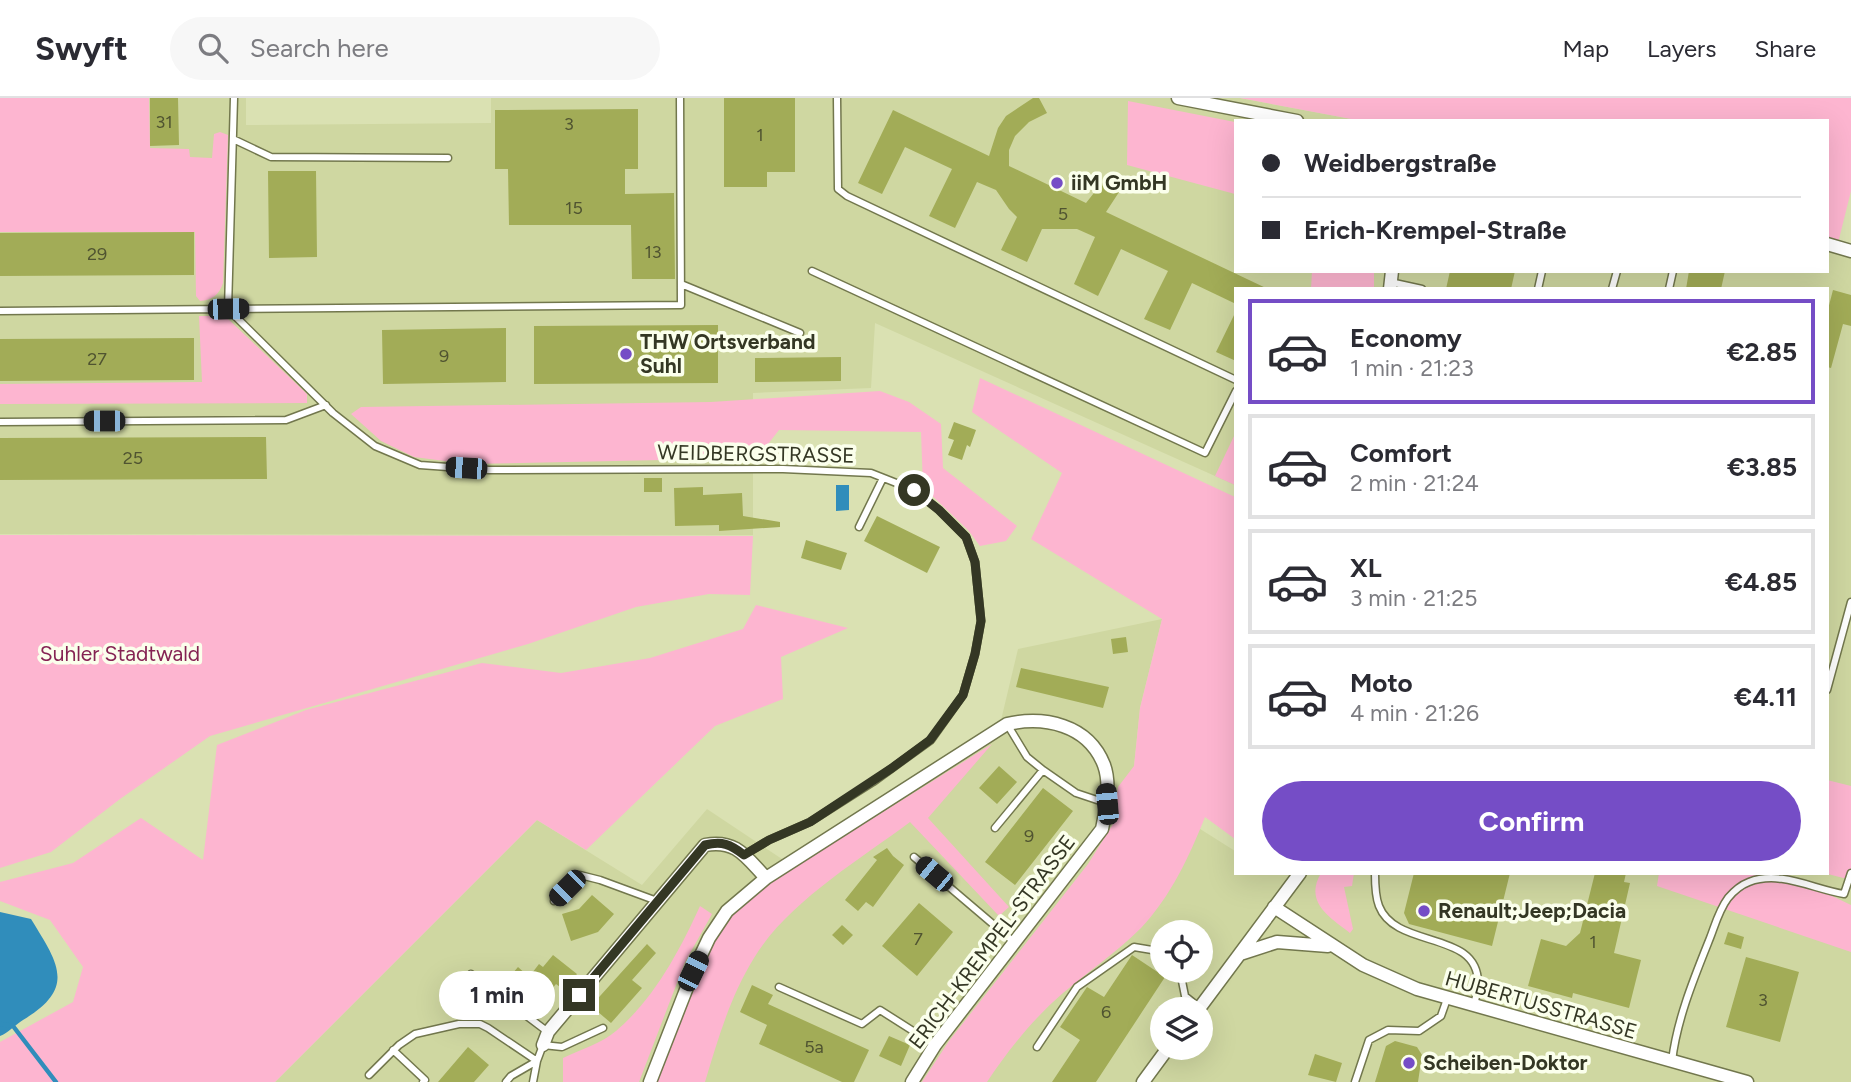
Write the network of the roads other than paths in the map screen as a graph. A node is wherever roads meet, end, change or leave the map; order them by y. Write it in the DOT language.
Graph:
graph roads {
  1 [pos="234,98"];
  2 [pos="680,98"];
  3 [pos="837,98"];
  4 [pos="1178,98"];
  5 [pos="1287,119"];
  6 [pos="233,139"];
  7 [pos="448,158"];
  8 [pos="1829,245"];
  9 [pos="1851,251"];
  10 [pos="812,271"];
  11 [pos="1391,281"];
  12 [pos="681,284"];
  13 [pos="1414,287"];
  14 [pos="228,309"];
  15 [pos="0,311"];
  16 [pos="800,333"];
  17 [pos="1234,379"];
  18 [pos="1234,395"];
  19 [pos="326,405"];
  20 [pos="0,422"];
  21 [pos="883,478"];
  22 [pos="859,527"];
  23 [pos="1851,601"];
  24 [pos="1829,683"];
  25 [pos="1007,724"];
  26 [pos="1043,770"];
  27 [pos="1107,804"];
  28 [pos="995,828"];
  29 [pos="744,855"];
  30 [pos="914,857"];
  31 [pos="1851,873"];
  32 [pos="1298,875"];
  33 [pos="1375,875"];
  34 [pos="766,878"];
  35 [pos="554,901"];
  36 [pos="657,901"];
  37 [pos="1274,907"];
  38 [pos="1014,942"];
  39 [pos="1332,946"];
  40 [pos="1150,950"];
  41 [pos="1240,954"];
  42 [pos="471,974"];
  43 [pos="779,987"];
  44 [pos="1208,997"];
  45 [pos="1447,999"];
  46 [pos="1474,1006"];
  47 [pos="603,1028"];
  48 [pos="548,1032"];
  49 [pos="542,1045"];
  50 [pos="935,1045"];
  51 [pos="1037,1047"];
  52 [pos="393,1050"];
  53 [pos="1159,1060"];
  54 [pos="537,1061"];
  55 [pos="1672,1061"];
  56 [pos="369,1075"];
  57 [pos="1729,1080"];
  58 [pos="423,1082"];
  59 [pos="506,1082"];
  60 [pos="533,1082"];
  61 [pos="650,1082"];
  62 [pos="912,1082"];
  63 [pos="1143,1082"];
  64 [pos="1355,1082"];
  65 [pos="1747,1082"];
  1 -- 6 [label="lane"];
  2 -- 12 [label="lane"];
  3 -- 17 [label="lane"];
  4 -- 5 [label="street"];
  6 -- 7 [label="lane"];
  6 -- 14 [label="lane"];
  8 -- 9 [label="street"];
  10 -- 18 [label="lane"];
  11 -- 13 [label="lane"];
  12 -- 14 [label="lane"];
  12 -- 16 [label="lane"];
  14 -- 15 [label="lane"];
  14 -- 19 [label="lane, WEIDBERGSTRASSE"];
  19 -- 20 [label="lane"];
  19 -- 21 [label="lane, WEIDBERGSTRASSE"];
  21 -- 22 [label="lane"];
  21 -- 29 [label="lane, WEIDBERGSTRASSE"];
  23 -- 24 [label="lane"];
  25 -- 26 [label="lane"];
  25 -- 27 [label="street, ERICH-KREMPEL-STRASSE"];
  25 -- 34 [label="street, ERICH-KREMPEL-STRASSE"];
  26 -- 27 [label="lane"];
  26 -- 28 [label="lane"];
  27 -- 38 [label="street, ERICH-KREMPEL-STRASSE"];
  29 -- 34 [label="street"];
  29 -- 36 [label="street"];
  30 -- 38 [label="lane"];
  31 -- 55 [label="lane"];
  32 -- 37 [label="street"];
  33 -- 46 [label="lane"];
  34 -- 61 [label="street, ERICH-KREMPEL-STRASSE"];
  35 -- 36 [label="lane"];
  36 -- 48 [label="street"];
  37 -- 39 [label="street, HUBERTUSSTRASSE"];
  37 -- 41 [label="street"];
  38 -- 50 [label="street, ERICH-KREMPEL-STRASSE"];
  39 -- 41 [label="street, HUBERTUSSTRASSE"];
  39 -- 45 [label="street, HUBERTUSSTRASSE"];
  40 -- 51 [label="lane"];
  41 -- 44 [label="street"];
  42 -- 48 [label="lane"];
  43 -- 50 [label="lane"];
  45 -- 46 [label="street, HUBERTUSSTRASSE"];
  45 -- 64 [label="lane"];
  46 -- 55 [label="street, HUBERTUSSTRASSE"];
  47 -- 49 [label="lane"];
  48 -- 49 [label="street"];
  49 -- 54 [label="lane"];
  50 -- 62 [label="street, ERICH-KREMPEL-STRASSE"];
  52 -- 54 [label="lane"];
  52 -- 56 [label="lane"];
  52 -- 58 [label="lane"];
  53 -- 63 [label="street"];
  54 -- 59 [label="lane"];
  54 -- 60 [label="lane"];
  55 -- 57 [label="street, HUBERTUSSTRASSE"];
  57 -- 65 [label="street, HUBERTUSSTRASSE"];
}
